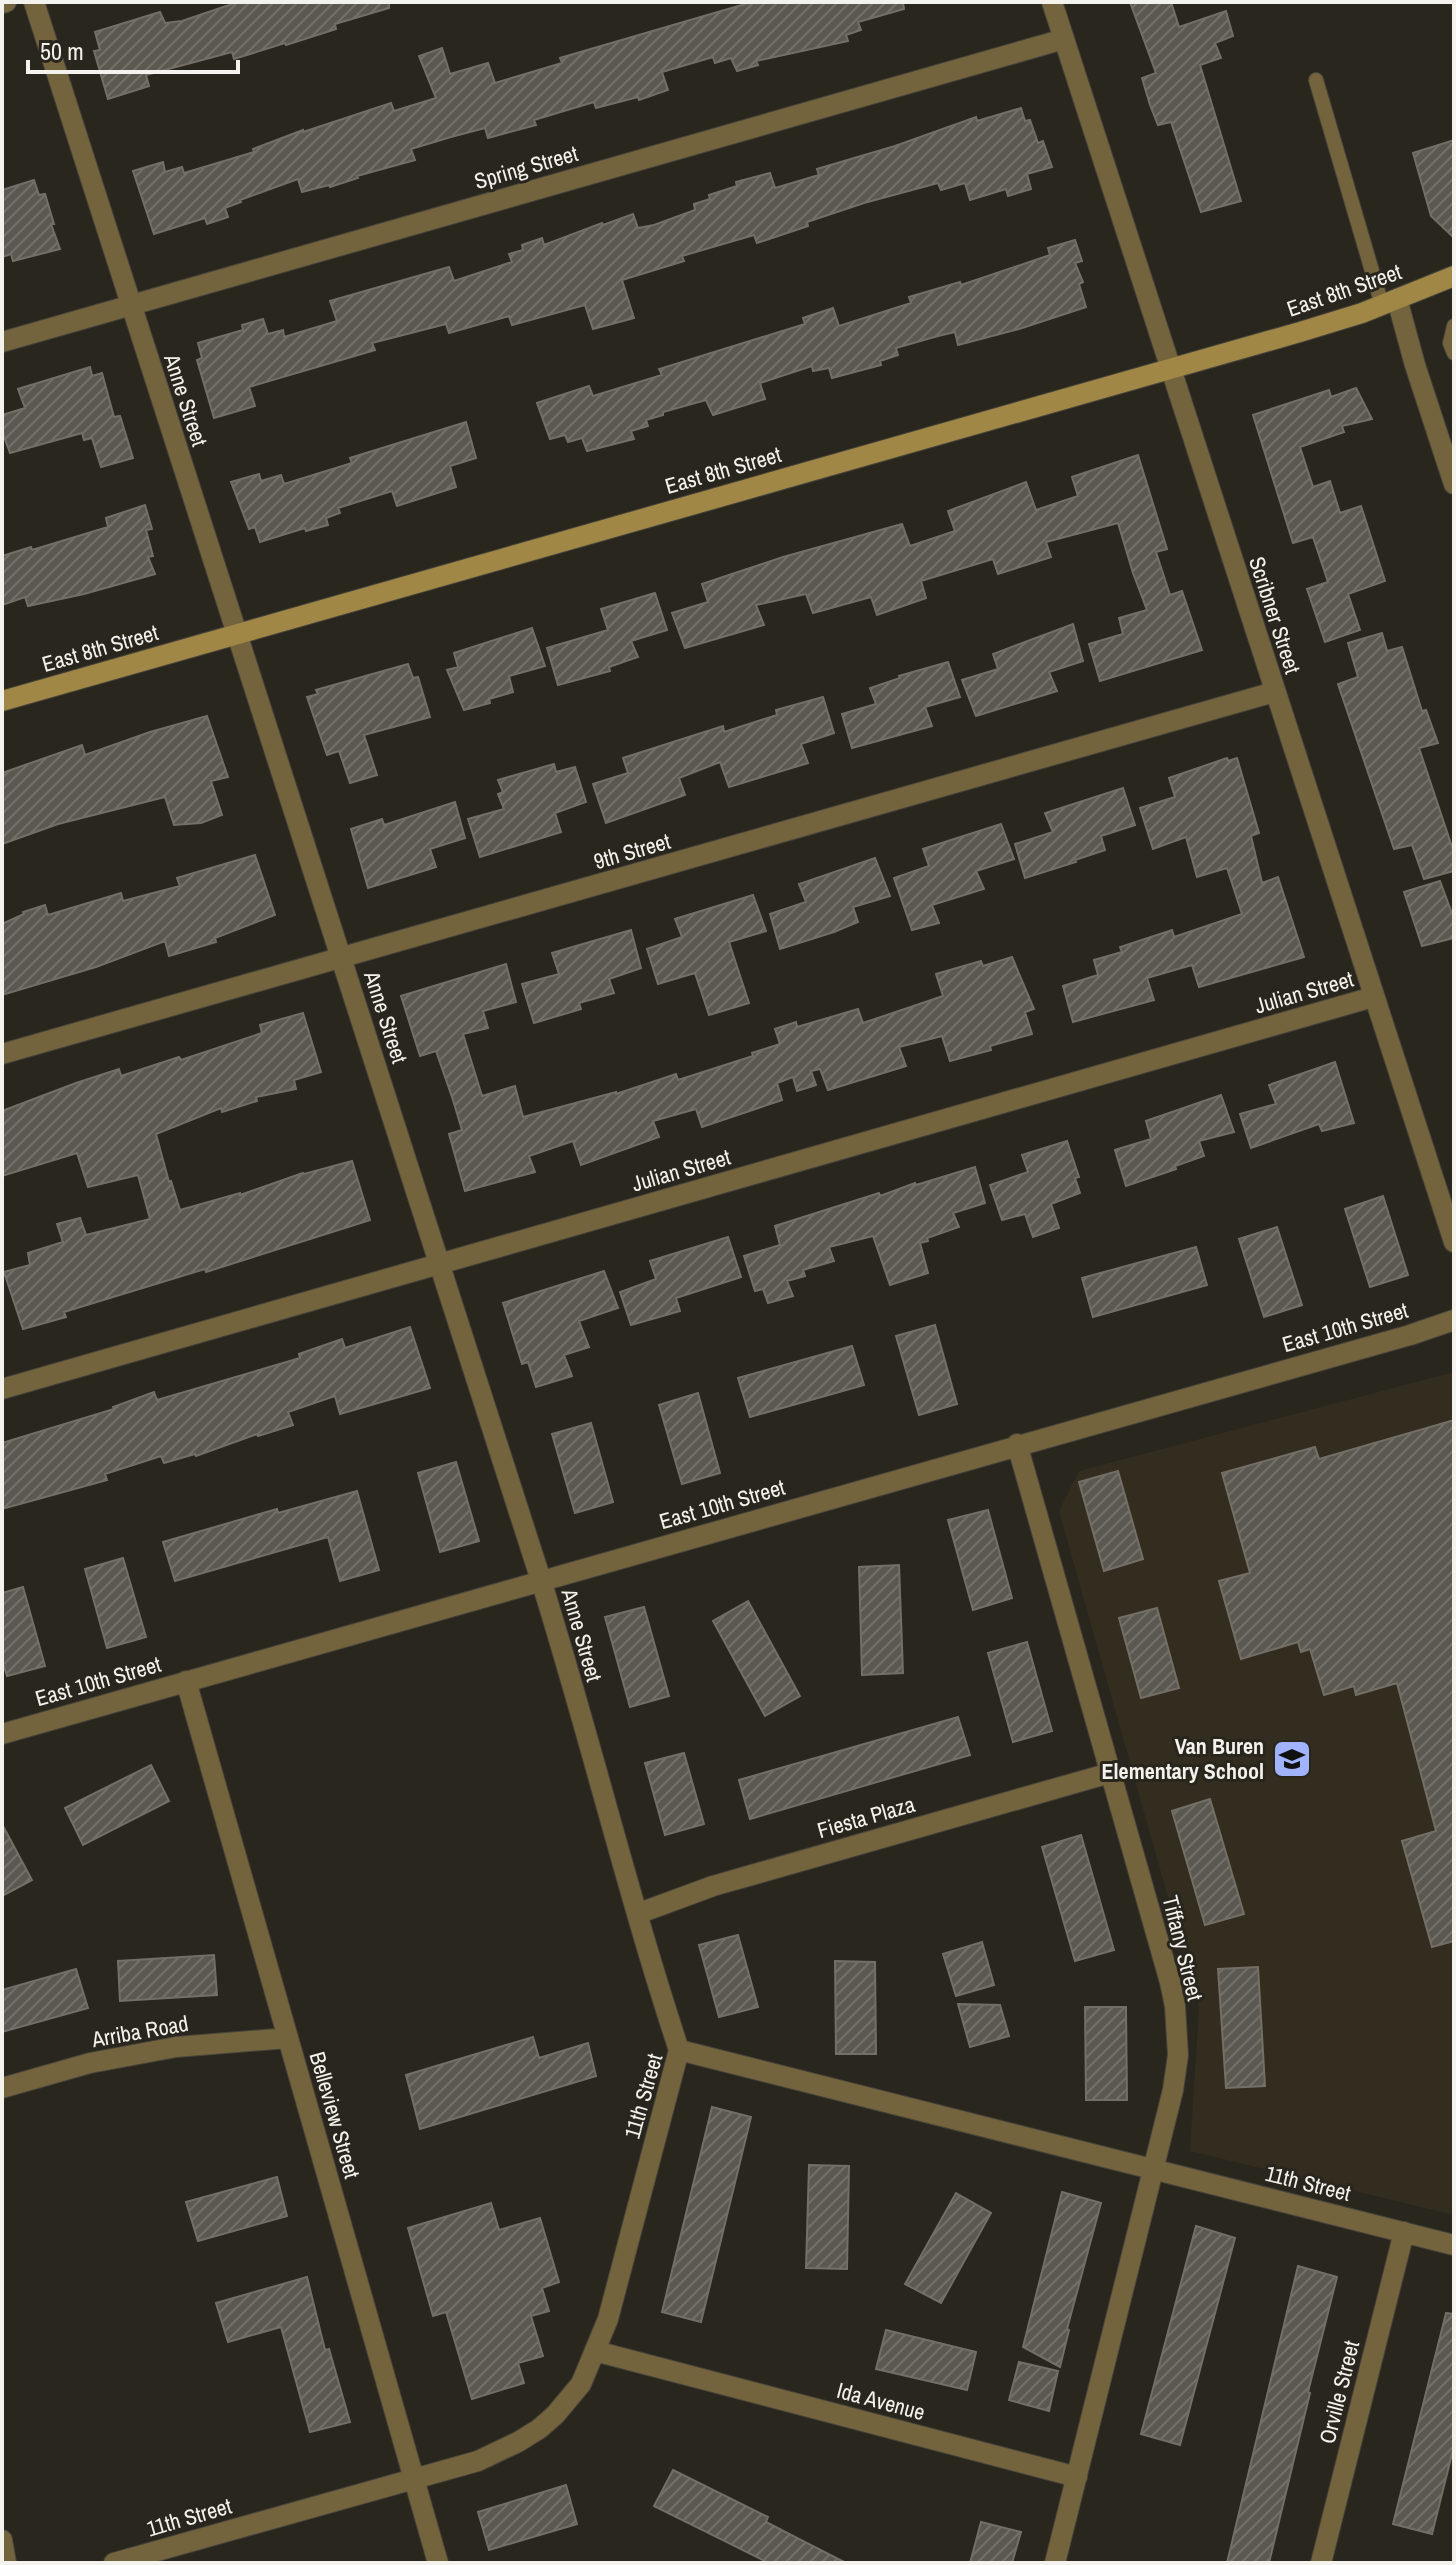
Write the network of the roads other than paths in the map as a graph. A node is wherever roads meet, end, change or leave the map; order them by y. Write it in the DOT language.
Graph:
graph roads {
  1 [pos="34,2"];
  2 [pos="1052,2"];
  3 [pos="1064,39"];
  4 [pos="1316,80"];
  5 [pos="1454,276"];
  6 [pos="1390,302"];
  7 [pos="131,305"];
  8 [pos="1454,326"];
  9 [pos="2,342"];
  10 [pos="1454,353"];
  11 [pos="1171,367"];
  12 [pos="1454,484"];
  13 [pos="236,635"];
  14 [pos="1274,692"];
  15 [pos="2,701"];
  16 [pos="341,958"];
  17 [pos="1373,997"];
  18 [pos="2,1054"];
  19 [pos="1454,1242"];
  20 [pos="440,1264"];
  21 [pos="1454,1320"];
  22 [pos="2,1389"];
  23 [pos="1017,1444"];
  24 [pos="541,1581"];
  25 [pos="186,1681"];
  26 [pos="2,1734"];
  27 [pos="1110,1773"];
  28 [pos="637,1914"];
  29 [pos="288,2038"];
  30 [pos="679,2050"];
  31 [pos="2,2088"];
  32 [pos="1155,2170"];
  33 [pos="1404,2232"];
  34 [pos="1454,2245"];
  35 [pos="595,2351"];
  36 [pos="1077,2477"];
  37 [pos="414,2478"];
  38 [pos="2,2540"];
  39 [pos="6,2563"];
  40 [pos="114,2563"];
  41 [pos="438,2563"];
  42 [pos="1055,2563"];
  43 [pos="1321,2563"];
  1 -- 7 [label="street, Anne Street"];
  2 -- 3 [label="street, Scribner Street"];
  3 -- 7 [label="street, Spring Street"];
  3 -- 11 [label="street, Scribner Street"];
  4 -- 6 [label="lane"];
  5 -- 6 [label="street, East 8th Street"];
  6 -- 11 [label="street, East 8th Street"];
  6 -- 12 [label="street"];
  7 -- 9 [label="street, Spring Street"];
  7 -- 13 [label="street, Anne Street"];
  8 -- 10 [label="lane"];
  11 -- 13 [label="street, East 8th Street"];
  11 -- 14 [label="street, Scribner Street"];
  13 -- 15 [label="street, East 8th Street"];
  13 -- 16 [label="street, Anne Street"];
  14 -- 16 [label="street, 9th Street"];
  14 -- 17 [label="street, Scribner Street"];
  16 -- 18 [label="street, 9th Street"];
  16 -- 20 [label="street, Anne Street"];
  17 -- 19 [label="street, Scribner Street"];
  17 -- 20 [label="street, Julian Street"];
  20 -- 22 [label="street, Julian Street"];
  20 -- 24 [label="street, Anne Street"];
  21 -- 23 [label="street, East 10th Street"];
  23 -- 24 [label="street, East 10th Street"];
  23 -- 27 [label="street, Tiffany Street"];
  24 -- 25 [label="street, East 10th Street"];
  24 -- 28 [label="street, Anne Street"];
  25 -- 26 [label="street, East 10th Street"];
  25 -- 29 [label="street, Belleview Street"];
  27 -- 28 [label="street, Fiesta Plaza"];
  27 -- 32 [label="street, Tiffany Street"];
  28 -- 30 [label="street, Anne Street"];
  29 -- 31 [label="street, Arriba Road"];
  29 -- 37 [label="street, Belleview Street"];
  30 -- 32 [label="street, 11th Street"];
  30 -- 35 [label="street, 11th Street"];
  32 -- 33 [label="street, 11th Street"];
  32 -- 36 [label="street, Tiffany Street"];
  33 -- 34 [label="street, 11th Street"];
  33 -- 43 [label="street, Orville Street"];
  35 -- 36 [label="street, Ida Avenue"];
  35 -- 37 [label="street, 11th Street"];
  36 -- 42 [label="street, Tiffany Street"];
  37 -- 40 [label="street, 11th Street"];
  37 -- 41 [label="street, Belleview Street"];
  38 -- 39 [label="street"];
}
